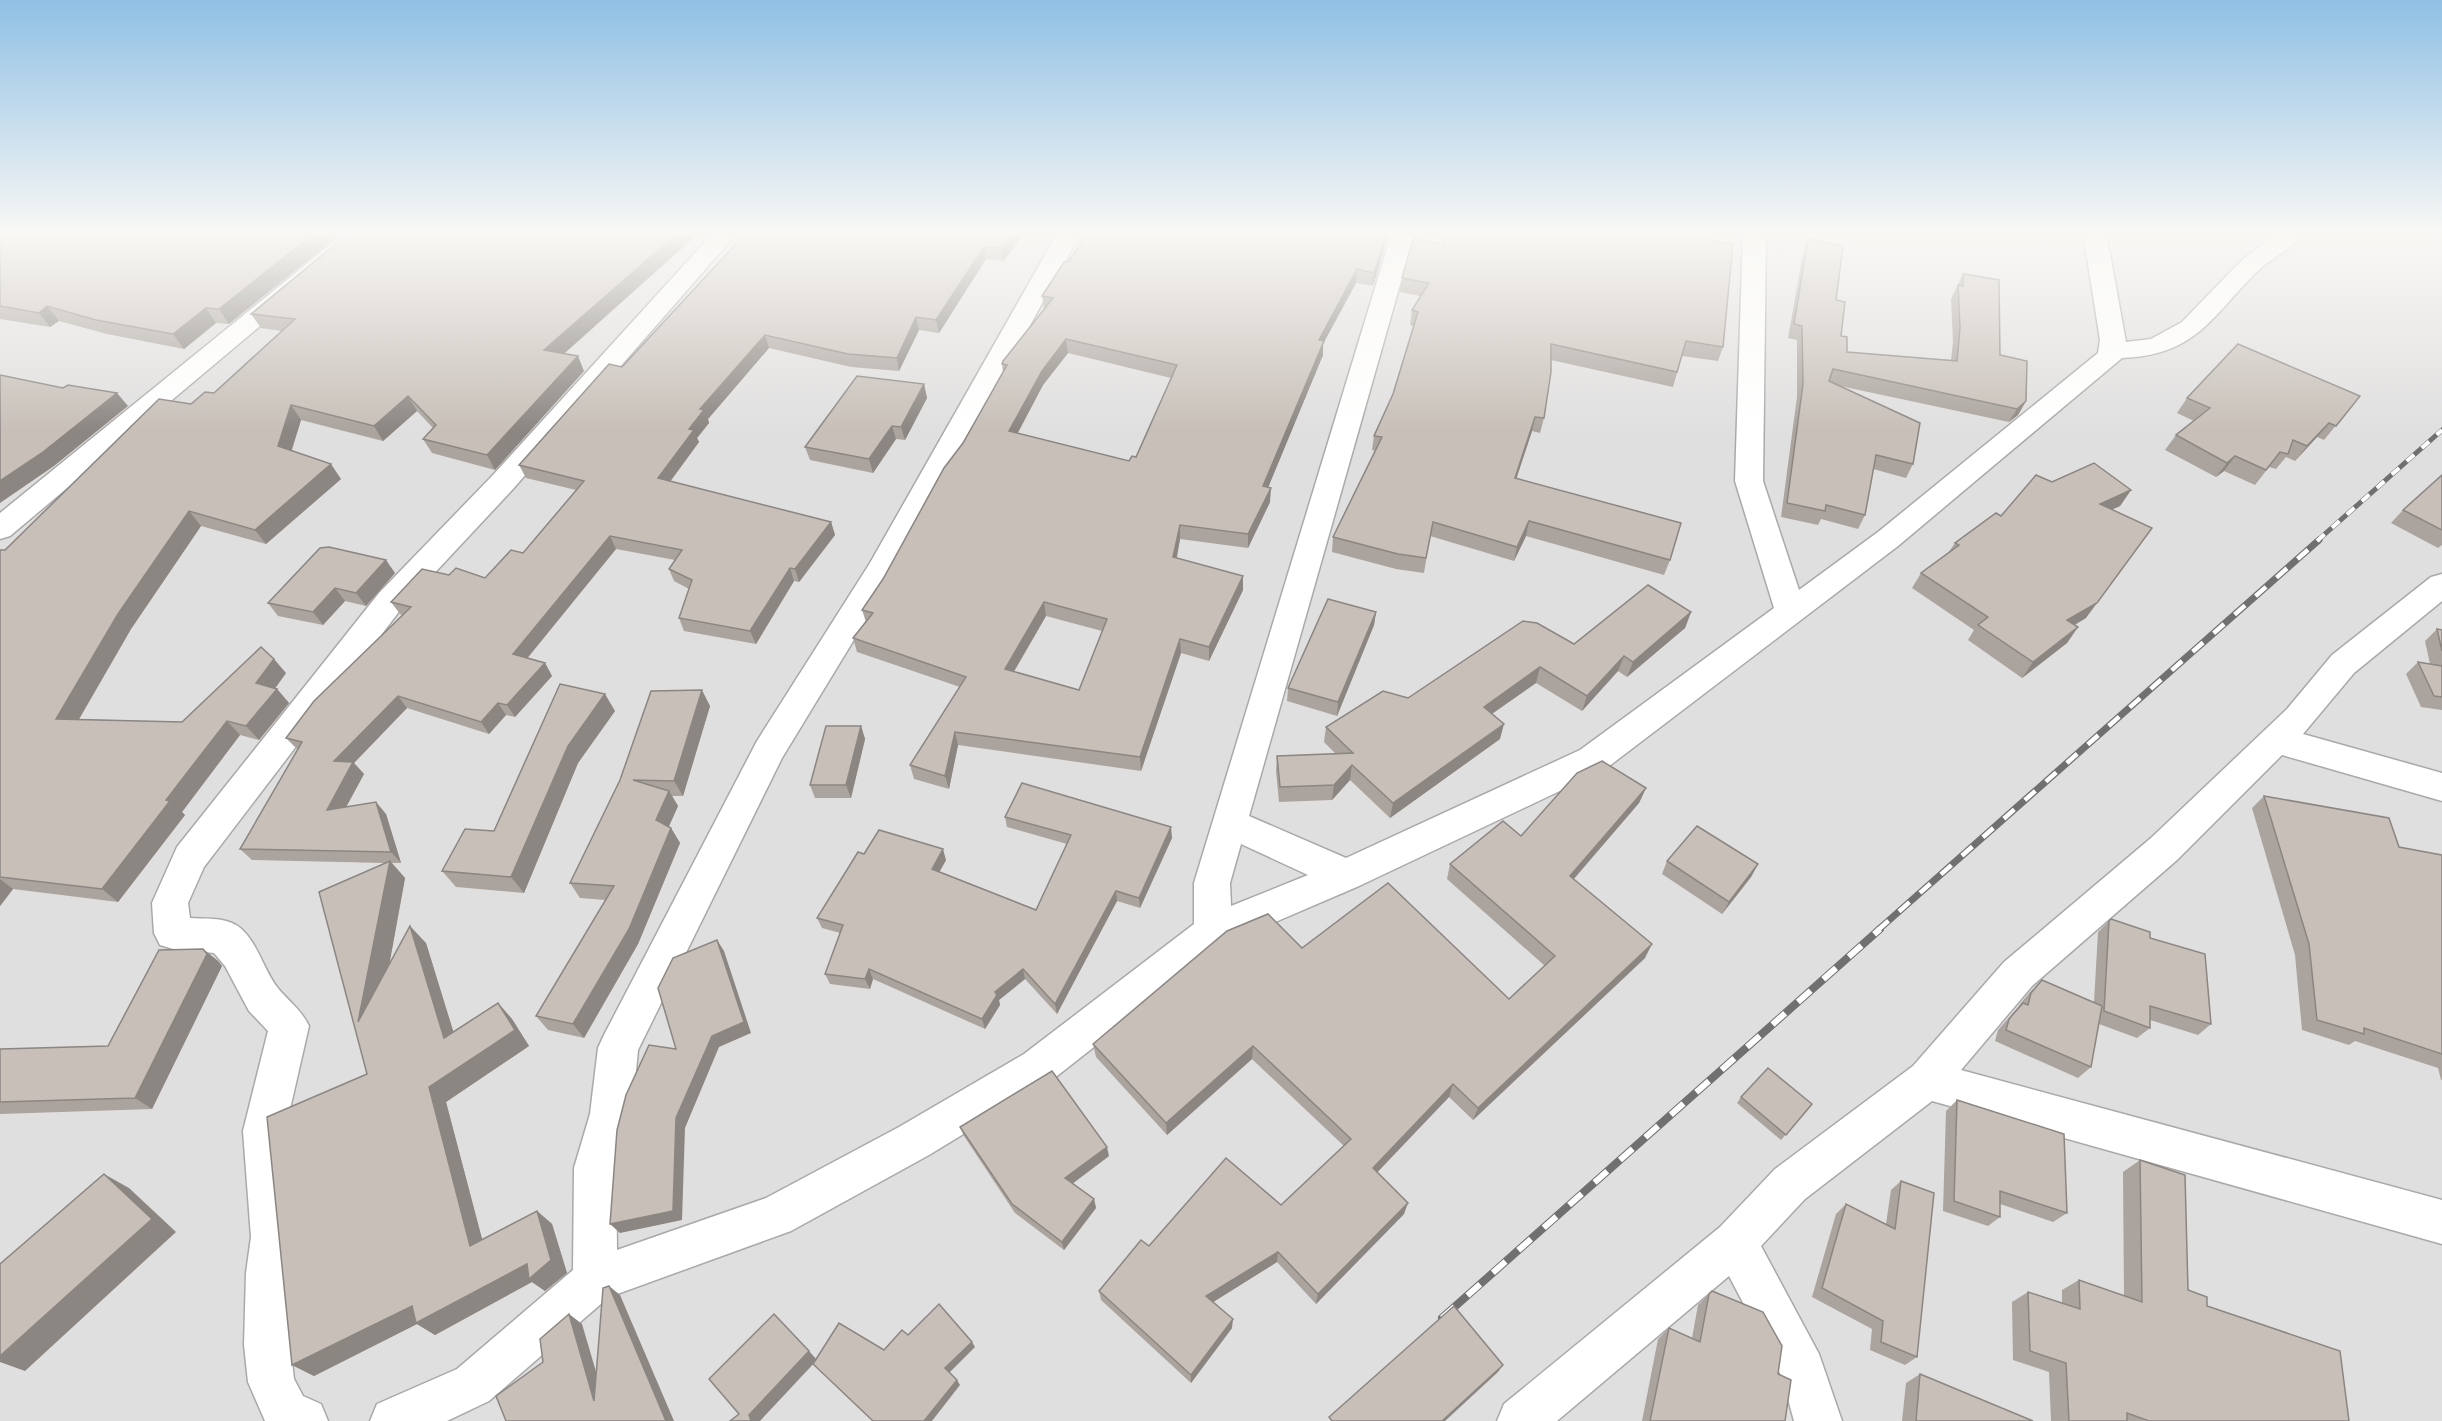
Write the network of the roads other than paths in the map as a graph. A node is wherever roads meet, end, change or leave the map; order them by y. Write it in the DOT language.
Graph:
graph roads {
  1 [pos="280,298"];
  2 [pos="667,298"];
  3 [pos="1032,298"];
  4 [pos="1383,298"];
  5 [pos="1753,298"];
  6 [pos="2105,298"];
  7 [pos="2223,298"];
  8 [pos="2111,350"];
  9 [pos="0,529"];
  10 [pos="2442,585"];
  11 [pos="1790,611"];
  12 [pos="2276,740"];
  13 [pos="2442,787"];
  14 [pos="1229,823"];
  15 [pos="1346,875"];
  16 [pos="1213,931"];
  17 [pos="1927,1080"];
  18 [pos="2442,1222"];
  19 [pos="1735,1242"];
  20 [pos="595,1280"];
  21 [pos="304,1421"];
  22 [pos="393,1421"];
  23 [pos="1521,1421"];
  24 [pos="1818,1421"];
  1 -- 9 [label="street"];
  2 -- 21 [label="street"];
  3 -- 20 [label="street"];
  4 -- 14 [label="street"];
  5 -- 11 [label="street"];
  6 -- 8 [label="street"];
  7 -- 8 [label="street"];
  8 -- 11 [label="street"];
  10 -- 12 [label="street"];
  11 -- 15 [label="street"];
  12 -- 13 [label="street"];
  12 -- 17 [label="street"];
  14 -- 15 [label="street"];
  14 -- 16 [label="street"];
  15 -- 16 [label="street"];
  16 -- 20 [label="street"];
  17 -- 18 [label="street"];
  17 -- 19 [label="street"];
  19 -- 23 [label="street"];
  19 -- 24 [label="street"];
  20 -- 22 [label="street"];
}
